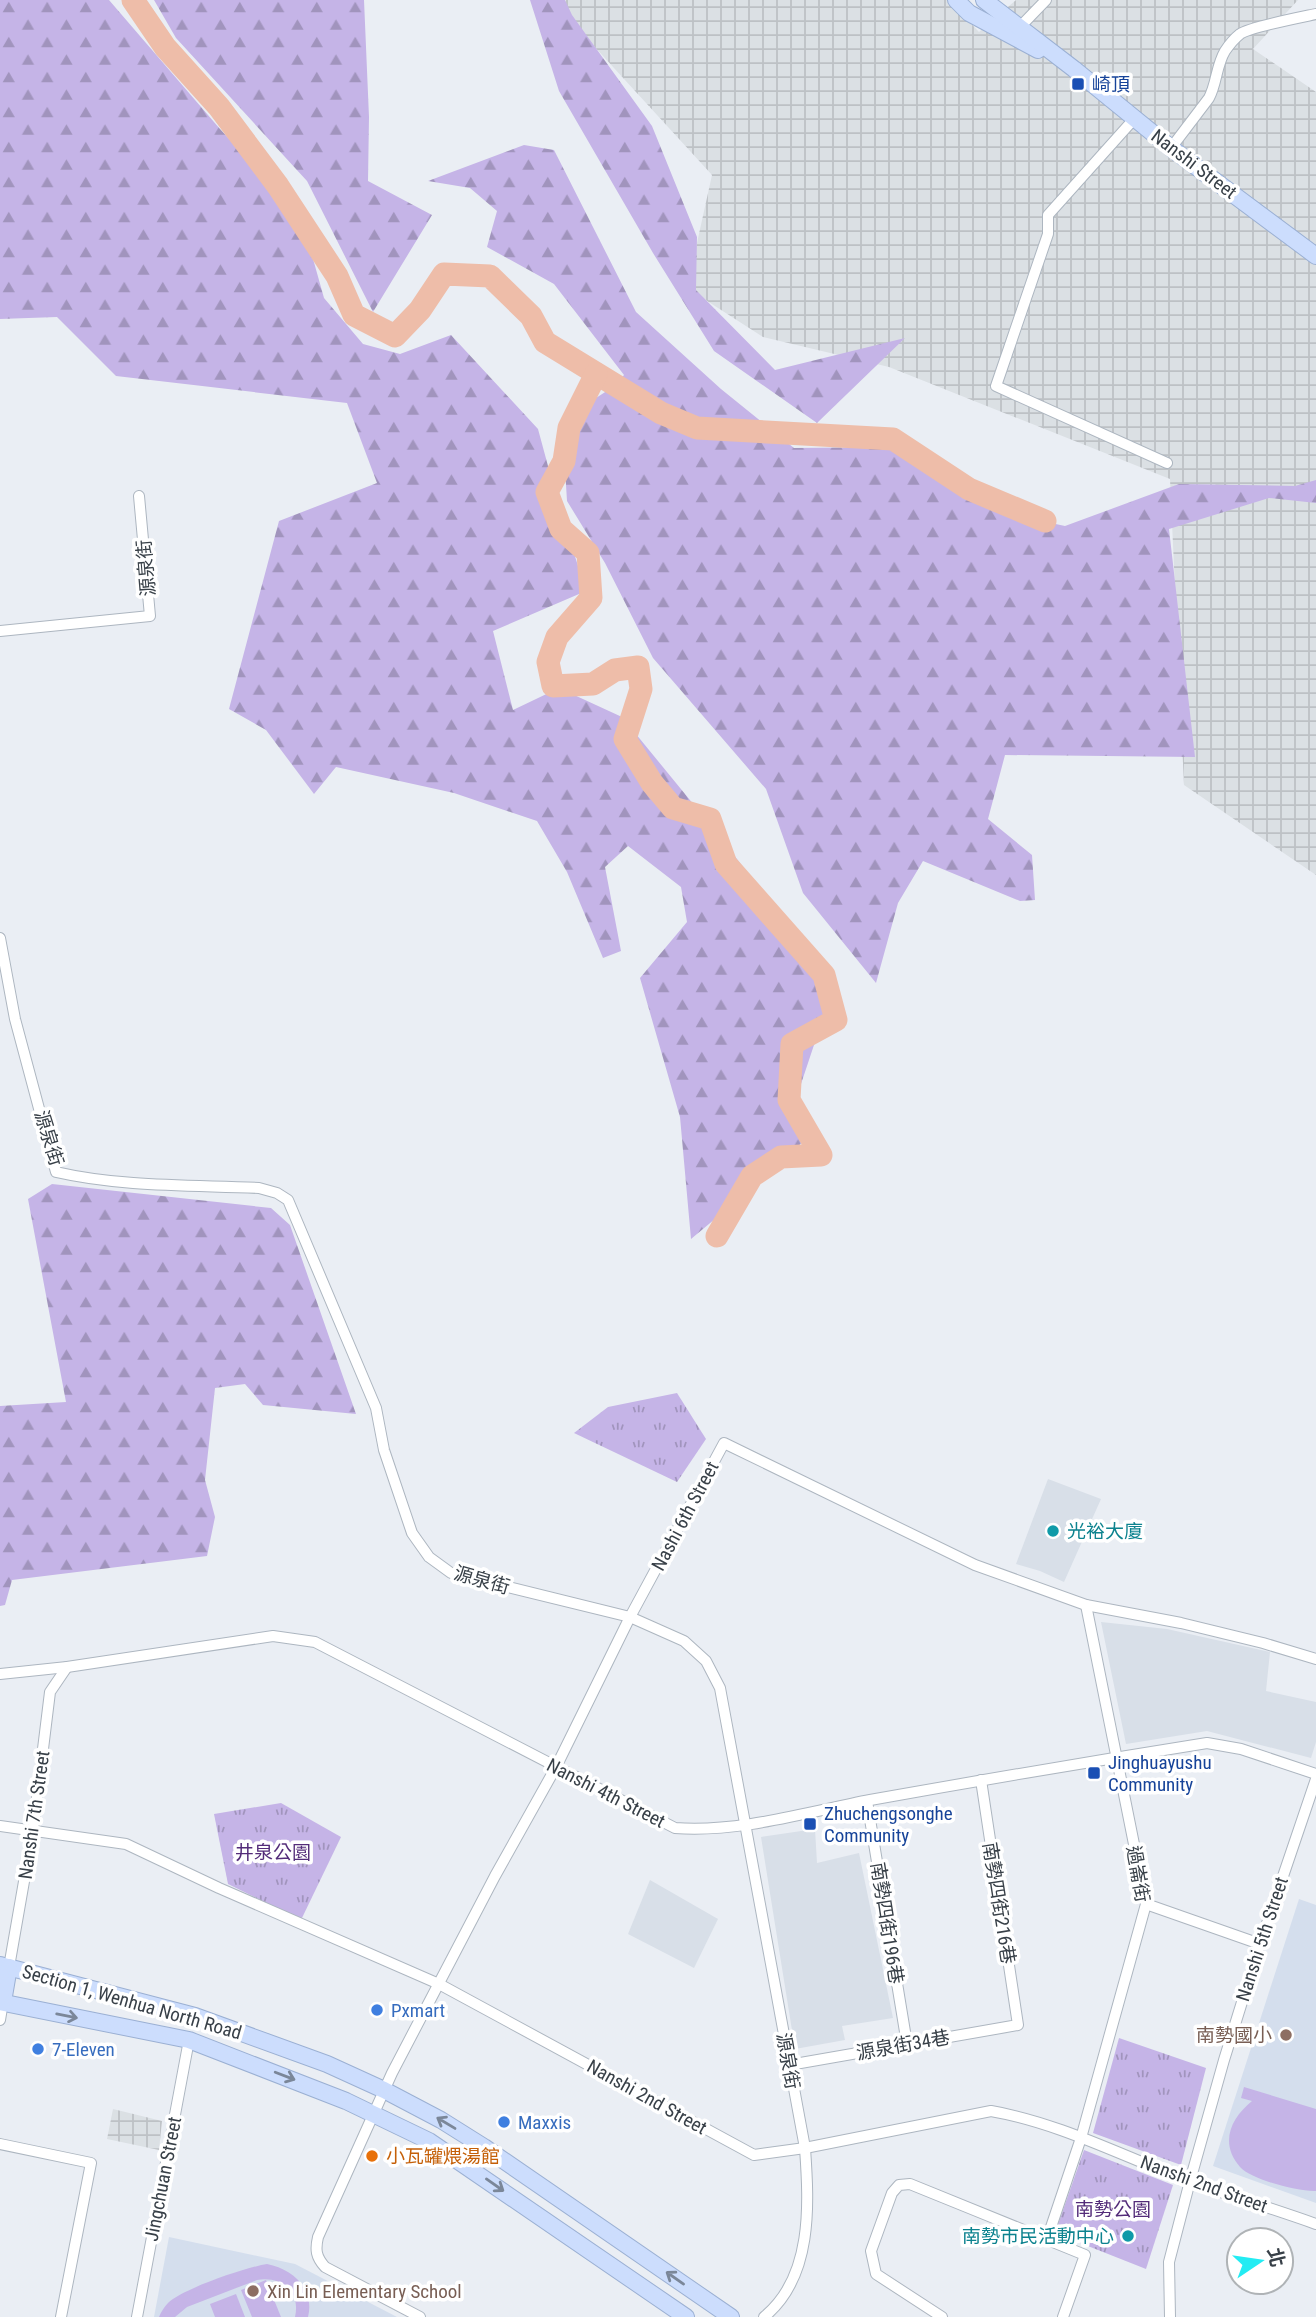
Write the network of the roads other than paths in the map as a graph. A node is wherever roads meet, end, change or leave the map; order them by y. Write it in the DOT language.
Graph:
graph roads {
  1 [pos="956,0"];
  2 [pos="984,0"];
  3 [pos="1046,0"];
  4 [pos="1316,14"];
  5 [pos="1015,31"];
  6 [pos="1133,119"];
  7 [pos="1171,148"];
  8 [pos="1316,256"];
  9 [pos="1167,463"];
  10 [pos="139,496"];
  11 [pos="0,631"];
  12 [pos="0,937"];
  13 [pos="1086,1605"];
  14 [pos="630,1617"];
  15 [pos="1316,1659"];
  16 [pos="67,1667"];
  17 [pos="0,1674"];
  18 [pos="1115,1757"];
  19 [pos="556,1767"];
  20 [pos="1316,1776"];
  21 [pos="981,1780"];
  22 [pos="867,1801"];
  23 [pos="745,1824"];
  24 [pos="0,1826"];
  25 [pos="33,1830"];
  26 [pos="1146,1904"];
  27 [pos="1260,1944"];
  28 [pos="5,1966"];
  29 [pos="439,1984"];
  30 [pos="2,2002"];
  31 [pos="0,2020"];
  32 [pos="1018,2025"];
  33 [pos="189,2040"];
  34 [pos="907,2045"];
  35 [pos="789,2065"];
  36 [pos="384,2090"];
  37 [pos="373,2114"];
  38 [pos="1081,2138"];
  39 [pos="0,2144"];
  40 [pos="805,2148"];
  41 [pos="1190,2181"];
  42 [pos="1316,2224"];
  43 [pos="1047,2239"];
  44 [pos="61,2317"];
  45 [pos="137,2317"];
  46 [pos="420,2317"];
  47 [pos="686,2317"];
  48 [pos="731,2317"];
  49 [pos="764,2317"];
  50 [pos="942,2317"];
  51 [pos="1063,2317"];
  52 [pos="1170,2317"];
  1 -- 5 [label="street"];
  2 -- 5 [label="street"];
  3 -- 5 [label="street"];
  4 -- 7 [label="street"];
  5 -- 6 [label="street, Nanshi Street"];
  6 -- 7 [label="street, Nanshi Street"];
  6 -- 9 [label="street"];
  7 -- 8 [label="street, Nanshi Street"];
  10 -- 11 [label="street, 源泉街"];
  12 -- 14 [label="street, 源泉街"];
  13 -- 14 [label="street, Nashi 6th Street"];
  13 -- 15 [label="street, Nashi 6th Street"];
  13 -- 18 [label="street, 過崙街"];
  14 -- 19 [label="street, Nashi 6th Street"];
  14 -- 23 [label="street, 源泉街"];
  16 -- 17 [label="street, Nanshi 4th Street"];
  16 -- 19 [label="street, Nanshi 4th Street"];
  16 -- 25 [label="street, Nanshi 7th Street"];
  18 -- 20 [label="street, Nanshi 4th Street"];
  18 -- 21 [label="street, Nanshi 4th Street"];
  18 -- 26 [label="street, 過崙街"];
  19 -- 23 [label="street, Nanshi 4th Street"];
  19 -- 29 [label="street, Nashi 6th Street"];
  20 -- 27 [label="street, Nanshi 5th Street"];
  21 -- 22 [label="street, Nanshi 4th Street"];
  21 -- 32 [label="street, 南勢四街216巷"];
  22 -- 23 [label="street, Nanshi 4th Street"];
  22 -- 34 [label="street, 南勢四街196巷"];
  23 -- 35 [label="street, 源泉街"];
  24 -- 25 [label="street, Nanshi 2nd Street"];
  25 -- 28 [label="street, Nanshi 7th Street"];
  25 -- 29 [label="street, Nanshi 2nd Street"];
  26 -- 27 [label="street"];
  26 -- 38 [label="street, 過崙街"];
  27 -- 41 [label="street, Nanshi 5th Street"];
  28 -- 30 [label="street"];
  28 -- 36 [label="street, Section 1, Wenhua North Road"];
  29 -- 36 [label="street, Nashi 6th Street"];
  29 -- 40 [label="street, Nanshi 2nd Street"];
  30 -- 31 [label="street"];
  30 -- 33 [label="street, Section 1, Wenhua North Road, one-way"];
  32 -- 34 [label="street, 源泉街34巷"];
  33 -- 37 [label="street, Section 1, Wenhua North Road, one-way"];
  33 -- 45 [label="street, Jingchuan Street"];
  34 -- 35 [label="street, 源泉街34巷"];
  35 -- 40 [label="street, 源泉街"];
  36 -- 37 [label="street, Nashi 6th Street"];
  48 -- 36 [label="street, Section 1, Wenhua North Road, one-way"];
  37 -- 46 [label="street, Nashi 6th Street"];
  37 -- 47 [label="street, Section 1, Wenhua North Road, one-way"];
  38 -- 40 [label="street, Nanshi 2nd Street"];
  38 -- 41 [label="street, Nanshi 2nd Street"];
  38 -- 43 [label="street, 過崙街"];
  39 -- 44 [label="street"];
  40 -- 49 [label="street, 源泉街"];
  41 -- 42 [label="street, Nanshi 2nd Street"];
  41 -- 52 [label="street, Nanshi 5th Street"];
  43 -- 50 [label="street"];
  43 -- 51 [label="street"];
}
